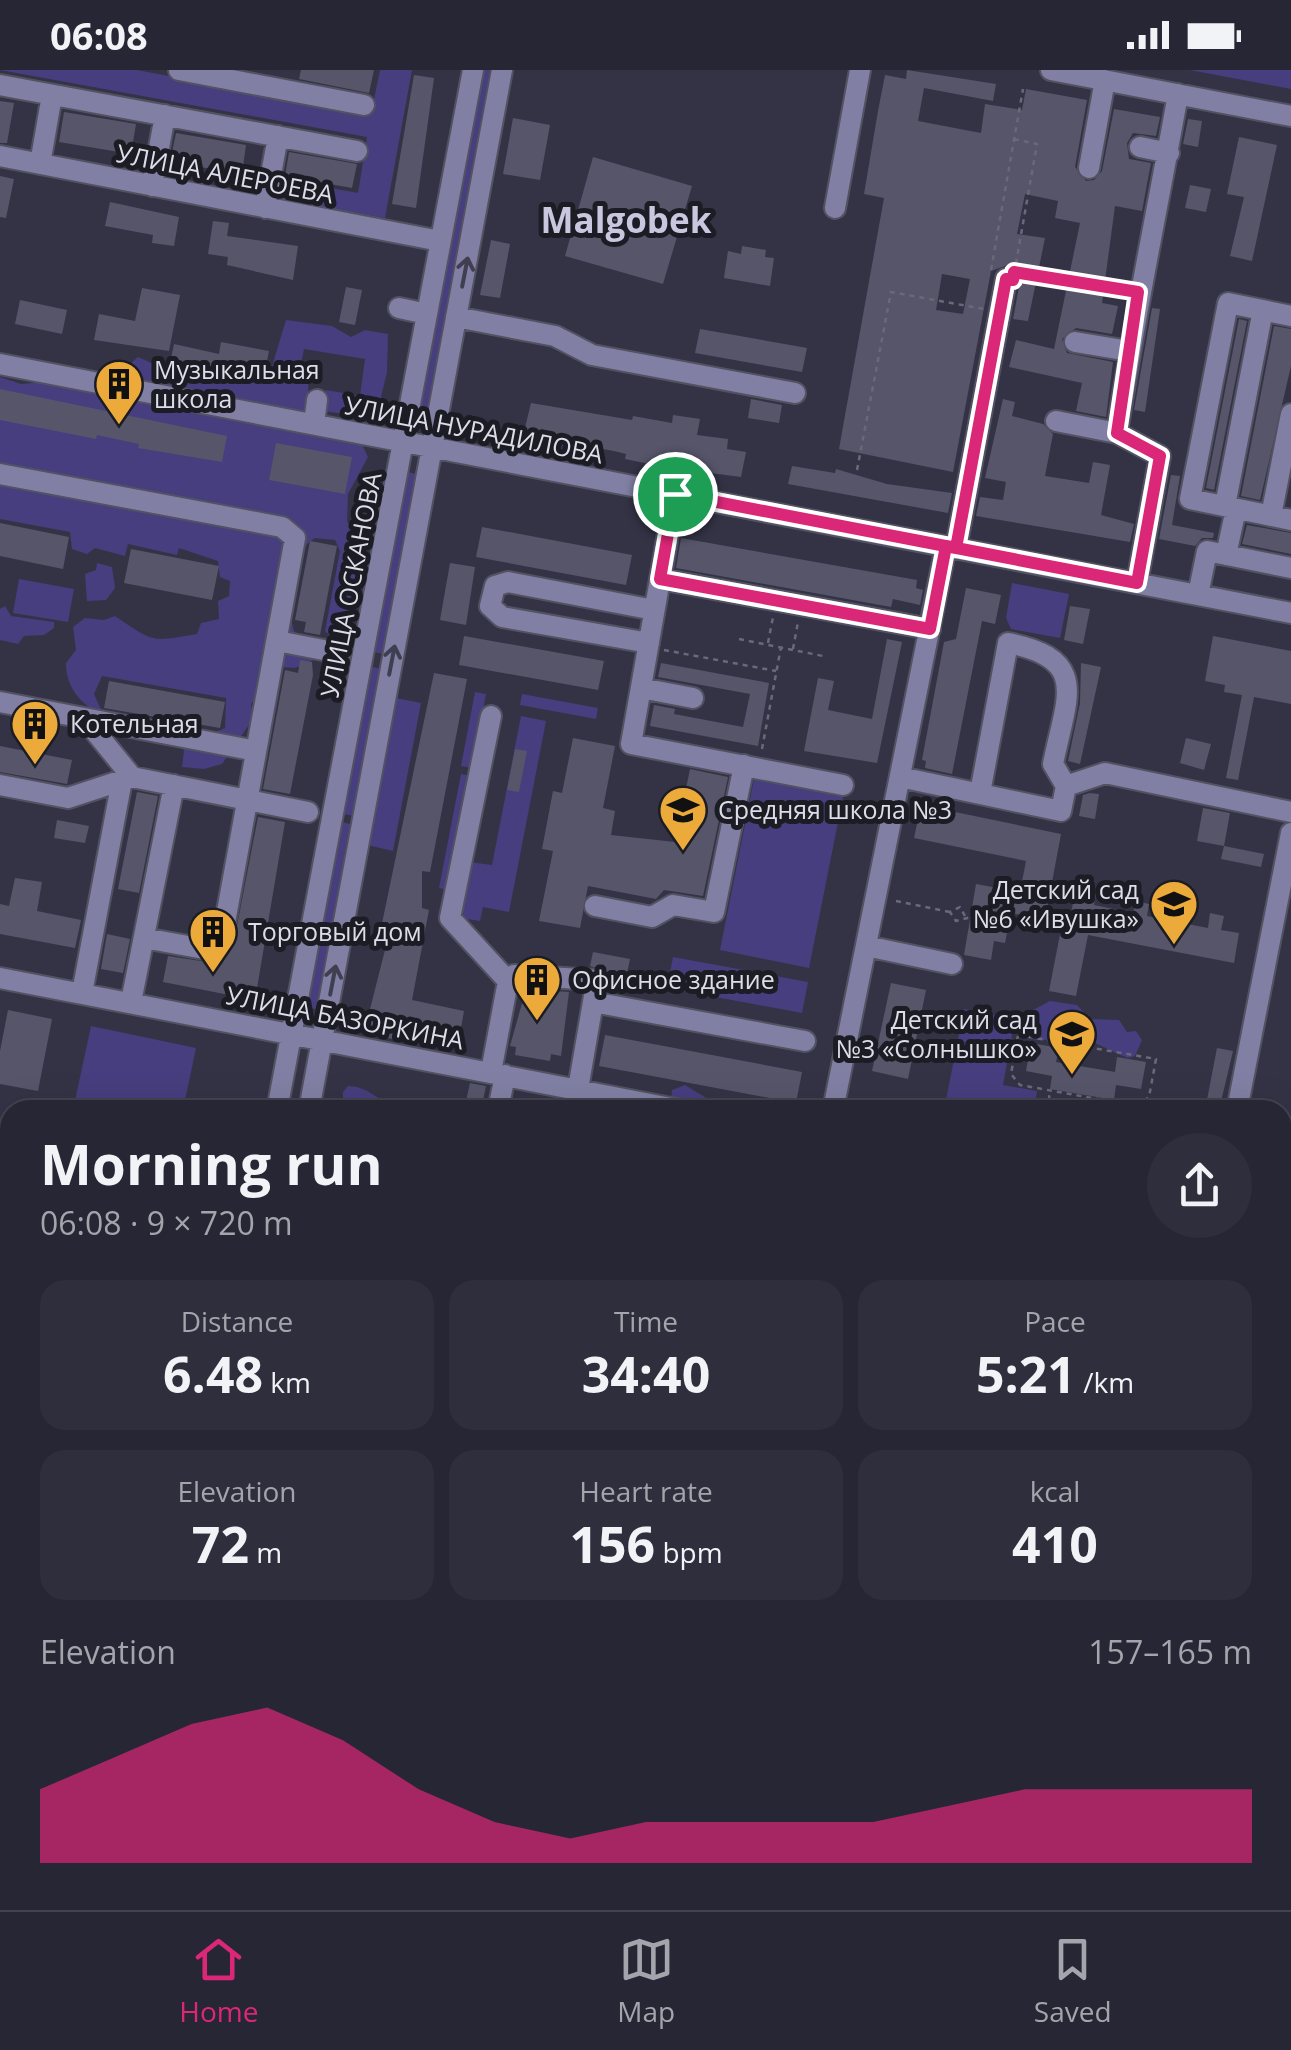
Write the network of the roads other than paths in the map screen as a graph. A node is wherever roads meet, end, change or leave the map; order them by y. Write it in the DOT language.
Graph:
graph roads {
  1 [pos="179,70"];
  2 [pos="473,70"];
  3 [pos="502,70"];
  4 [pos="860,70"];
  5 [pos="1051,70"];
  6 [pos="279,79"];
  7 [pos="1152,79"];
  8 [pos="1105,80"];
  9 [pos="0,85"];
  10 [pos="1178,94"];
  11 [pos="52,95"];
  12 [pos="364,106"];
  13 [pos="166,116"];
  14 [pos="1291,116"];
  15 [pos="278,136"];
  16 [pos="1140,147"];
  17 [pos="356,150"];
  18 [pos="1169,153"];
  19 [pos="0,156"];
  20 [pos="40,164"];
  21 [pos="1089,168"];
  22 [pos="152,186"];
  23 [pos="264,208"];
  24 [pos="835,208"];
  25 [pos="440,241"];
  26 [pos="1011,276"];
  27 [pos="398,308"];
  28 [pos="1263,310"];
  29 [pos="426,314"];
  30 [pos="1291,316"];
  31 [pos="456,317"];
  32 [pos="1076,342"];
  33 [pos="1129,351"];
  34 [pos="0,364"];
  35 [pos="796,394"];
  36 [pos="317,400"];
  37 [pos="1291,414"];
  38 [pos="1056,421"];
  39 [pos="314,424"];
  40 [pos="1117,433"];
  41 [pos="403,442"];
  42 [pos="432,447"];
  43 [pos="0,474"];
  44 [pos="675,494"];
  45 [pos="1230,507"];
  46 [pos="1281,518"];
  47 [pos="951,547"];
  48 [pos="1226,555"];
  49 [pos="1291,568"];
  50 [pos="660,579"];
  51 [pos="1137,583"];
  52 [pos="1198,595"];
  53 [pos="654,610"];
  54 [pos="1291,613"];
  55 [pos="930,629"];
  56 [pos="277,641"];
  57 [pos="648,645"];
  58 [pos="339,652"];
  59 [pos="641,688"];
  60 [pos="693,698"];
  61 [pos="0,702"];
  62 [pos="491,716"];
  63 [pos="84,718"];
  64 [pos="256,751"];
  65 [pos="753,760"];
  66 [pos="900,777"];
  67 [pos="127,778"];
  68 [pos="0,785"];
  69 [pos="174,785"];
  70 [pos="844,785"];
  71 [pos="1066,786"];
  72 [pos="980,794"];
  73 [pos="247,800"];
  74 [pos="308,812"];
  75 [pos="1291,812"];
  76 [pos="1291,833"];
  77 [pos="595,906"];
  78 [pos="144,938"];
  79 [pos="866,946"];
  80 [pos="952,964"];
  81 [pos="0,978"];
  82 [pos="508,980"];
  83 [pos="82,993"];
  84 [pos="131,1002"];
  85 [pos="593,1002"];
  86 [pos="292,1033"];
  87 [pos="322,1039"];
  88 [pos="806,1041"];
  89 [pos="498,1073"];
  90 [pos="578,1089"];
  91 [pos="280,1100"];
  92 [pos="310,1100"];
  93 [pos="498,1100"];
  94 [pos="612,1100"];
  95 [pos="835,1100"];
  96 [pos="1239,1100"];
  1 -- 6 [label="street"];
  2 -- 25 [label="street, УЛИЦА ОСКАНОВА"];
  31 -- 3 [label="street, one-way"];
  4 -- 24 [label="street"];
  5 -- 8 [label="street"];
  6 -- 12 [label="street"];
  7 -- 8 [label="street"];
  7 -- 10 [label="street"];
  8 -- 21 [label="street"];
  9 -- 11 [label="street"];
  10 -- 14 [label="street"];
  10 -- 18 [label="street"];
  11 -- 13 [label="street"];
  11 -- 20 [label="street"];
  13 -- 15 [label="street"];
  13 -- 22 [label="street"];
  15 -- 17 [label="street"];
  15 -- 23 [label="street"];
  16 -- 18 [label="street"];
  18 -- 33 [label="street"];
  19 -- 20 [label="street, УЛИЦА АЛЕРОЕВА"];
  20 -- 22 [label="street, УЛИЦА АЛЕРОЕВА"];
  22 -- 23 [label="street, УЛИЦА АЛЕРОЕВА"];
  23 -- 25 [label="street, УЛИЦА АЛЕРОЕВА"];
  25 -- 29 [label="street, УЛИЦА ОСКАНОВА"];
  26 -- 47 [label="street"];
  27 -- 29 [label="street"];
  28 -- 30 [label="street"];
  28 -- 45 [label="street"];
  28 -- 45 [label="street"];
  29 -- 41 [label="street, УЛИЦА ОСКАНОВА"];
  31 -- 35 [label="street"];
  31 -- 42 [label="street"];
  32 -- 33 [label="street"];
  33 -- 40 [label="street"];
  34 -- 39 [label="street, УЛИЦА НУРАДИЛОВА"];
  36 -- 39 [label="street"];
  37 -- 46 [label="street"];
  38 -- 40 [label="street"];
  39 -- 41 [label="street, УЛИЦА НУРАДИЛОВА"];
  40 -- 51 [label="street"];
  41 -- 42 [label="street, УЛИЦА НУРАДИЛОВА"];
  41 -- 86 [label="street, УЛИЦА ОСКАНОВА"];
  42 -- 44 [label="street, УЛИЦА НУРАДИЛОВА"];
  87 -- 42 [label="street, one-way"];
  43 -- 56 [label="street"];
  44 -- 47 [label="street, УЛИЦА НУРАДИЛОВА"];
  44 -- 50 [label="street"];
  45 -- 46 [label="street"];
  45 -- 48 [label="street"];
  47 -- 51 [label="street, УЛИЦА НУРАДИЛОВА"];
  47 -- 55 [label="street"];
  48 -- 49 [label="street"];
  48 -- 52 [label="street"];
  50 -- 53 [label="street"];
  50 -- 55 [label="street"];
  51 -- 52 [label="street, УЛИЦА НУРАДИЛОВА"];
  52 -- 54 [label="street, УЛИЦА НУРАДИЛОВА"];
  53 -- 57 [label="street"];
  53 -- 57 [label="street"];
  55 -- 66 [label="street"];
  56 -- 58 [label="street"];
  56 -- 64 [label="street"];
  57 -- 59 [label="street"];
  59 -- 60 [label="street"];
  59 -- 65 [label="street"];
  61 -- 63 [label="street"];
  62 -- 82 [label="street"];
  63 -- 64 [label="street"];
  63 -- 67 [label="street"];
  64 -- 73 [label="street"];
  65 -- 70 [label="street"];
  65 -- 77 [label="street"];
  66 -- 72 [label="street"];
  66 -- 79 [label="street"];
  67 -- 68 [label="street"];
  67 -- 69 [label="street"];
  67 -- 83 [label="street"];
  69 -- 73 [label="street"];
  69 -- 78 [label="street"];
  71 -- 72 [label="street"];
  71 -- 72 [label="street"];
  71 -- 75 [label="street"];
  73 -- 74 [label="street"];
  73 -- 78 [label="street"];
  76 -- 96 [label="street"];
  78 -- 84 [label="street"];
  79 -- 80 [label="street"];
  79 -- 95 [label="street"];
  81 -- 83 [label="street, УЛИЦА БАЗОРКИНА"];
  82 -- 85 [label="street"];
  82 -- 89 [label="street"];
  83 -- 84 [label="street, УЛИЦА БАЗОРКИНА"];
  84 -- 86 [label="street, УЛИЦА БАЗОРКИНА"];
  85 -- 88 [label="street"];
  85 -- 90 [label="street"];
  86 -- 87 [label="street, УЛИЦА БАЗОРКИНА"];
  86 -- 91 [label="street, УЛИЦА ОСКАНОВА"];
  87 -- 89 [label="street, УЛИЦА БАЗОРКИНА"];
  87 -- 92 [label="street"];
  89 -- 90 [label="street, УЛИЦА БАЗОРКИНА"];
  89 -- 93 [label="street"];
  90 -- 94 [label="street, УЛИЦА БАЗОРКИНА"];
}
